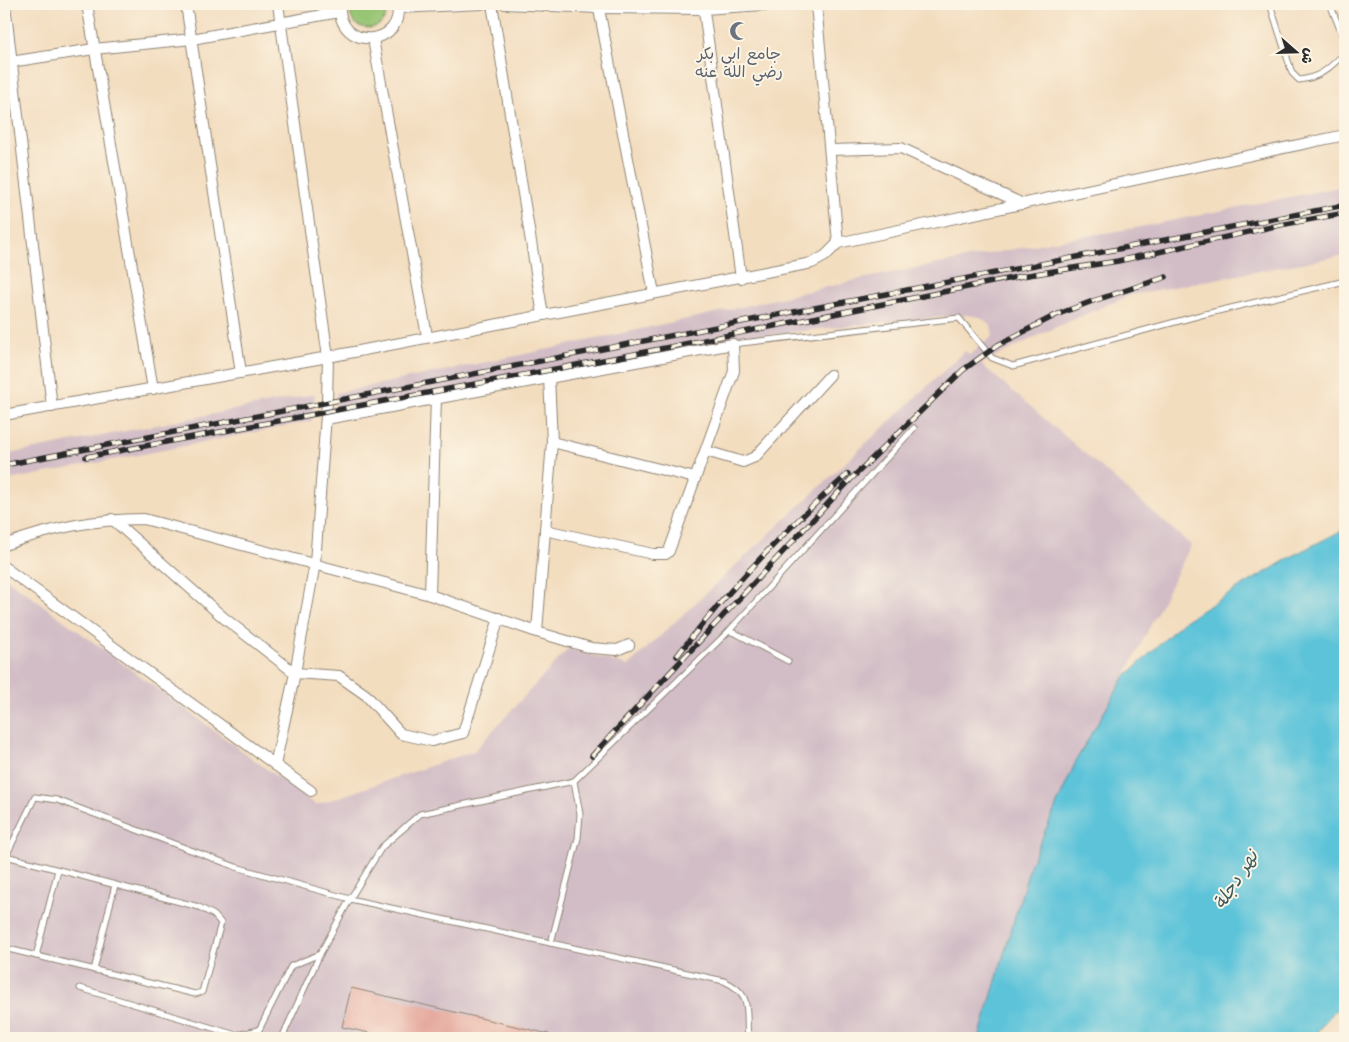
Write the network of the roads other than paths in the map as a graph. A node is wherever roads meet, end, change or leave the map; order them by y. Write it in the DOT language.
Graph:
graph roads {
  1 [pos="5,4"];
  2 [pos="87,4"];
  3 [pos="186,4"];
  4 [pos="278,4"];
  5 [pos="481,4"];
  6 [pos="492,4"];
  7 [pos="505,4"];
  8 [pos="779,4"];
  9 [pos="816,4"];
  10 [pos="1270,4"];
  11 [pos="1330,4"];
  12 [pos="398,6"];
  13 [pos="599,6"];
  14 [pos="704,6"];
  15 [pos="340,8"];
  16 [pos="281,22"];
  17 [pos="192,39"];
  18 [pos="373,39"];
  19 [pos="1345,42"];
  20 [pos="94,49"];
  21 [pos="1345,53"];
  22 [pos="8,62"];
  23 [pos="1345,134"];
  24 [pos="831,150"];
  25 [pos="1023,204"];
  26 [pos="838,243"];
  27 [pos="741,278"];
  28 [pos="1345,281"];
  29 [pos="654,293"];
  30 [pos="543,315"];
  31 [pos="427,336"];
  32 [pos="733,344"];
  33 [pos="328,357"];
  34 [pos="241,373"];
  35 [pos="830,375"];
  36 [pos="549,377"];
  37 [pos="153,389"];
  38 [pos="436,398"];
  39 [pos="52,407"];
  40 [pos="4,415"];
  41 [pos="326,419"];
  42 [pos="914,428"];
  43 [pos="552,442"];
  44 [pos="706,451"];
  45 [pos="695,478"];
  46 [pos="112,519"];
  47 [pos="545,530"];
  48 [pos="4,545"];
  49 [pos="315,563"];
  50 [pos="4,567"];
  51 [pos="430,595"];
  52 [pos="499,618"];
  53 [pos="729,631"];
  54 [pos="537,632"];
  55 [pos="629,645"];
  56 [pos="788,661"];
  57 [pos="295,673"];
  58 [pos="275,765"];
  59 [pos="574,781"];
  60 [pos="311,791"];
  61 [pos="5,856"];
  62 [pos="4,867"];
  63 [pos="58,870"];
  64 [pos="115,884"];
  65 [pos="350,899"];
  66 [pos="551,943"];
  67 [pos="4,948"];
  68 [pos="320,954"];
  69 [pos="36,956"];
  70 [pos="94,970"];
  71 [pos="80,988"];
  72 [pos="282,1038"];
  73 [pos="748,1038"];
  1 -- 22 [label="street"];
  2 -- 20 [label="street"];
  3 -- 17 [label="street"];
  4 -- 16 [label="street"];
  5 -- 12 [label="street"];
  6 -- 30 [label="street"];
  7 -- 13 [label="street"];
  8 -- 14 [label="street"];
  9 -- 24 [label="street"];
  10 -- 21 [label="lane"];
  11 -- 19 [label="lane"];
  12 -- 18 [label="street"];
  13 -- 14 [label="street"];
  13 -- 29 [label="street"];
  14 -- 27 [label="street"];
  15 -- 16 [label="street"];
  15 -- 18 [label="street"];
  16 -- 17 [label="street"];
  16 -- 33 [label="street"];
  17 -- 20 [label="street"];
  17 -- 34 [label="street"];
  18 -- 31 [label="street"];
  20 -- 22 [label="street"];
  20 -- 37 [label="street"];
  22 -- 39 [label="street"];
  23 -- 25 [label="street"];
  24 -- 25 [label="street"];
  24 -- 26 [label="street"];
  25 -- 26 [label="street"];
  26 -- 27 [label="street"];
  27 -- 29 [label="street"];
  28 -- 32 [label="lane"];
  29 -- 30 [label="street"];
  30 -- 31 [label="street"];
  31 -- 33 [label="street"];
  32 -- 36 [label="street"];
  32 -- 44 [label="street"];
  33 -- 34 [label="street"];
  33 -- 41 [label="street"];
  34 -- 37 [label="street"];
  35 -- 44 [label="street"];
  36 -- 38 [label="street"];
  36 -- 43 [label="street"];
  37 -- 39 [label="street"];
  38 -- 41 [label="street"];
  38 -- 51 [label="street"];
  39 -- 40 [label="street"];
  41 -- 49 [label="street"];
  42 -- 53 [label="lane"];
  43 -- 45 [label="street"];
  43 -- 47 [label="street"];
  44 -- 45 [label="street"];
  45 -- 47 [label="street"];
  46 -- 48 [label="street"];
  46 -- 49 [label="street"];
  46 -- 57 [label="street"];
  47 -- 54 [label="street"];
  49 -- 51 [label="street"];
  49 -- 57 [label="street"];
  50 -- 58 [label="street"];
  51 -- 52 [label="street"];
  52 -- 54 [label="street"];
  52 -- 57 [label="street"];
  53 -- 56 [label="lane"];
  53 -- 59 [label="lane"];
  54 -- 55 [label="street"];
  57 -- 58 [label="street"];
  58 -- 60 [label="street"];
  59 -- 65 [label="lane"];
  59 -- 66 [label="lane"];
  61 -- 62 [label="lane"];
  61 -- 63 [label="lane"];
  61 -- 65 [label="lane"];
  63 -- 64 [label="lane"];
  63 -- 69 [label="lane"];
  64 -- 70 [label="lane"];
  64 -- 70 [label="lane"];
  65 -- 66 [label="lane"];
  65 -- 68 [label="lane"];
  66 -- 73 [label="lane"];
  67 -- 69 [label="lane"];
  68 -- 71 [label="lane"];
  68 -- 72 [label="lane"];
  69 -- 70 [label="lane"];
}
